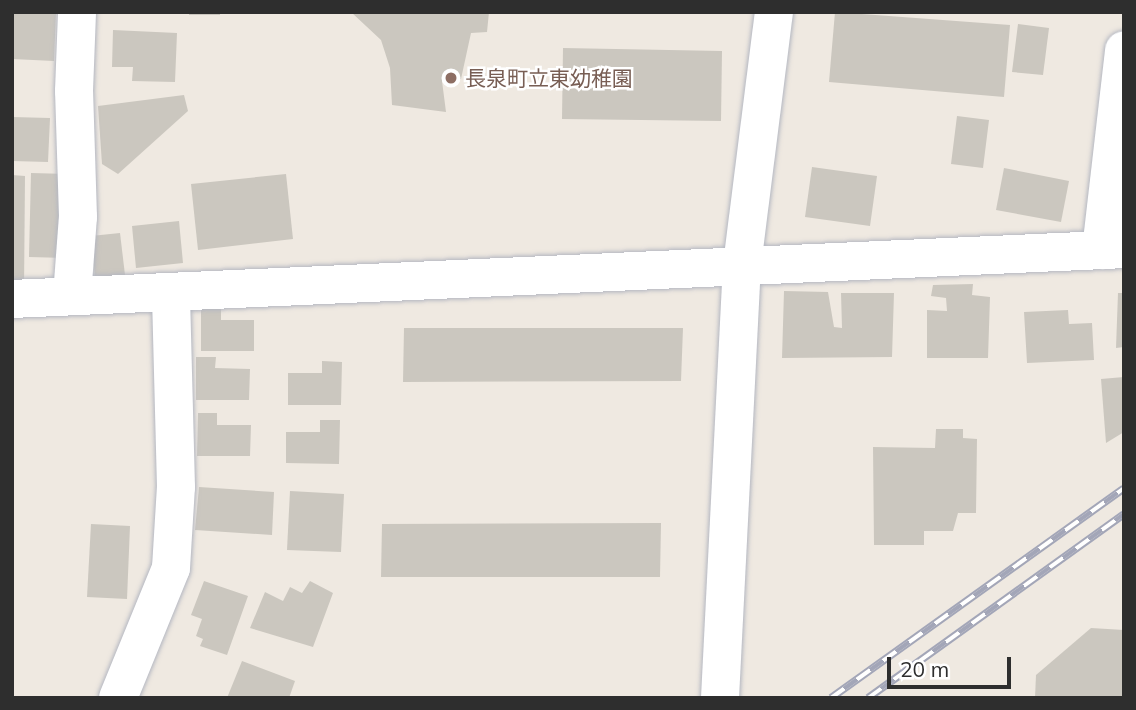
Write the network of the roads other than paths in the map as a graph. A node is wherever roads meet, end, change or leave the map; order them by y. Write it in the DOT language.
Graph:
graph roads {
  1 [pos="77,12"];
  2 [pos="774,12"];
  3 [pos="1124,50"];
  4 [pos="1112,250"];
  5 [pos="742,265"];
  6 [pos="171,292"];
  7 [pos="72,296"];
  8 [pos="12,299"];
  9 [pos="118,698"];
  10 [pos="720,698"];
  1 -- 7 [label="street"];
  2 -- 5 [label="street"];
  3 -- 4 [label="street"];
  4 -- 5 [label="street"];
  5 -- 6 [label="street"];
  5 -- 10 [label="street"];
  6 -- 7 [label="street"];
  6 -- 9 [label="street"];
  7 -- 8 [label="street"];
}
